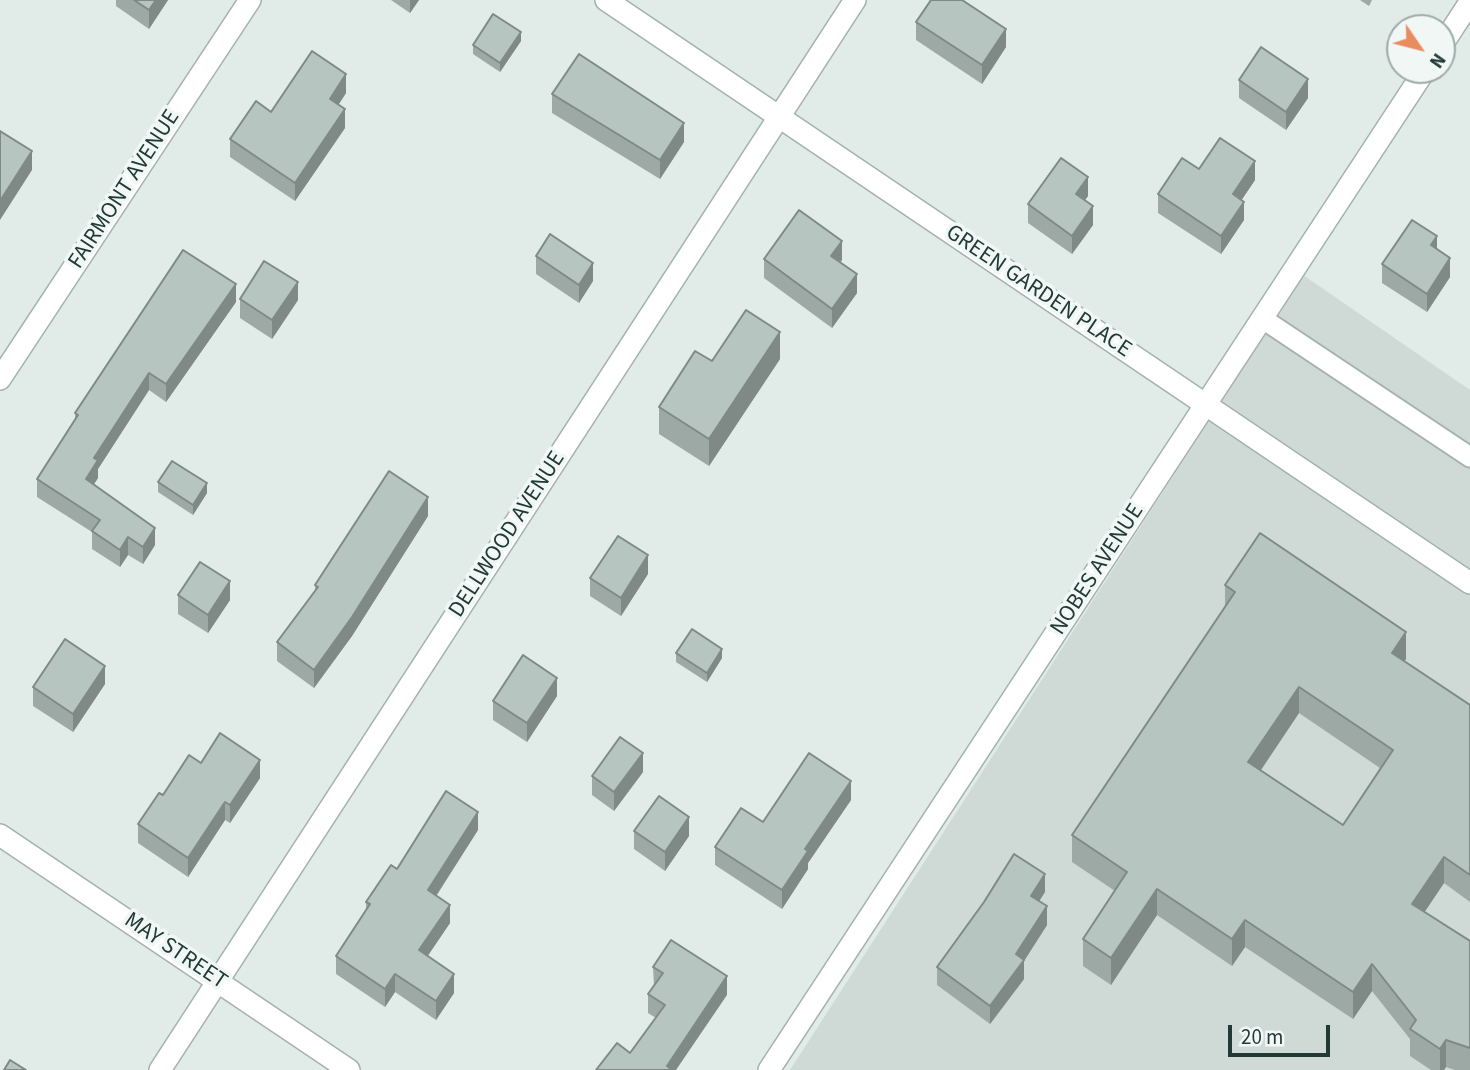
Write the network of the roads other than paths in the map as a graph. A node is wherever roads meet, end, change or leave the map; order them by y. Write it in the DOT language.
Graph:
graph roads {
  1 [pos="250,0"];
  2 [pos="606,0"];
  3 [pos="855,0"];
  4 [pos="1470,2"];
  5 [pos="1456,24"];
  6 [pos="1417,84"];
  7 [pos="780,118"];
  8 [pos="1263,319"];
  9 [pos="0,379"];
  10 [pos="1207,405"];
  11 [pos="1470,457"];
  12 [pos="1470,583"];
  13 [pos="0,835"];
  14 [pos="218,980"];
  15 [pos="160,1070"];
  16 [pos="349,1070"];
  17 [pos="769,1070"];
  1 -- 9 [label="street, FAIRMONT AVENUE"];
  2 -- 7 [label="street, GREEN GARDEN PLACE"];
  3 -- 7 [label="street, DELLWOOD AVENUE"];
  4 -- 5 [label="street"];
  6 -- 8 [label="street, NOBES AVENUE"];
  7 -- 10 [label="street, GREEN GARDEN PLACE"];
  7 -- 14 [label="street, DELLWOOD AVENUE"];
  8 -- 10 [label="street, NOBES AVENUE"];
  8 -- 11 [label="lane"];
  10 -- 12 [label="street, GREEN GARDEN PLACE"];
  10 -- 17 [label="street, NOBES AVENUE"];
  13 -- 14 [label="street, MAY STREET"];
  14 -- 15 [label="street, DELLWOOD AVENUE"];
  14 -- 16 [label="street, MAY STREET"];
}
